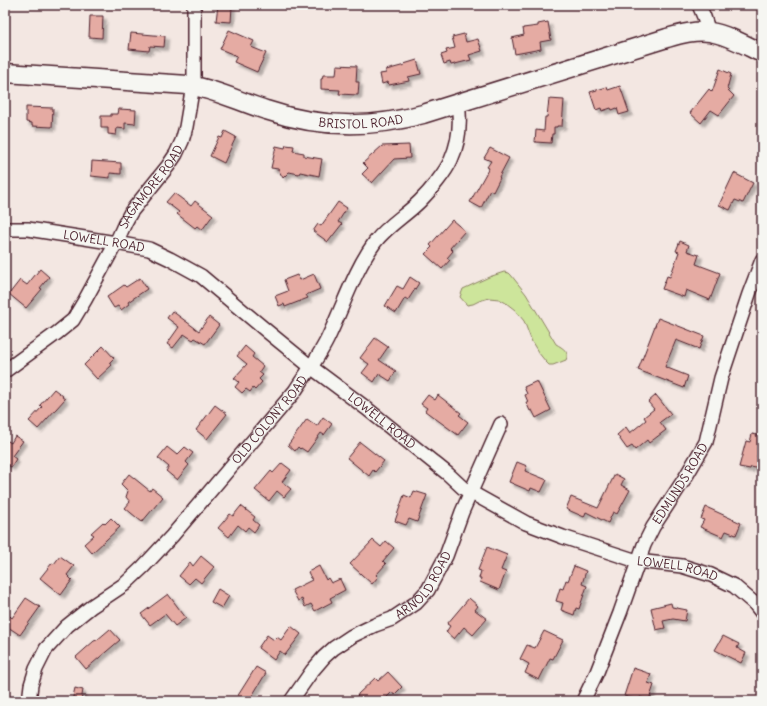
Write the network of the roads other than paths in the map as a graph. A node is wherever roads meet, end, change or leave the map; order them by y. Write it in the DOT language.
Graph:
graph roads {
  1 [pos="194,5"];
  2 [pos="699,5"];
  3 [pos="709,32"];
  4 [pos="762,53"];
  5 [pos="5,73"];
  6 [pos="193,86"];
  7 [pos="458,104"];
  8 [pos="5,228"];
  9 [pos="116,243"];
  10 [pos="762,260"];
  11 [pos="311,367"];
  12 [pos="5,371"];
  13 [pos="501,424"];
  14 [pos="471,493"];
  15 [pos="637,561"];
  16 [pos="762,613"];
  17 [pos="29,701"];
  18 [pos="291,701"];
  19 [pos="583,701"];
  1 -- 6 [label="street, SAGAMORE ROAD"];
  2 -- 3 [label="street"];
  3 -- 4 [label="street, BRISTOL ROAD"];
  3 -- 7 [label="street, BRISTOL ROAD"];
  5 -- 6 [label="street, BRISTOL ROAD"];
  6 -- 7 [label="street, BRISTOL ROAD"];
  6 -- 9 [label="street, SAGAMORE ROAD"];
  7 -- 11 [label="street, OLD COLONY ROAD"];
  8 -- 9 [label="street, LOWELL ROAD"];
  9 -- 11 [label="street, LOWELL ROAD"];
  9 -- 12 [label="street, SAGAMORE ROAD"];
  10 -- 15 [label="street, EDMUNDS ROAD"];
  11 -- 14 [label="street, LOWELL ROAD"];
  11 -- 17 [label="street, OLD COLONY ROAD"];
  13 -- 14 [label="street, ARNOLD ROAD"];
  14 -- 15 [label="street, LOWELL ROAD"];
  14 -- 18 [label="street, ARNOLD ROAD"];
  15 -- 16 [label="street, LOWELL ROAD"];
  15 -- 19 [label="street, EDMUNDS ROAD"];
}
